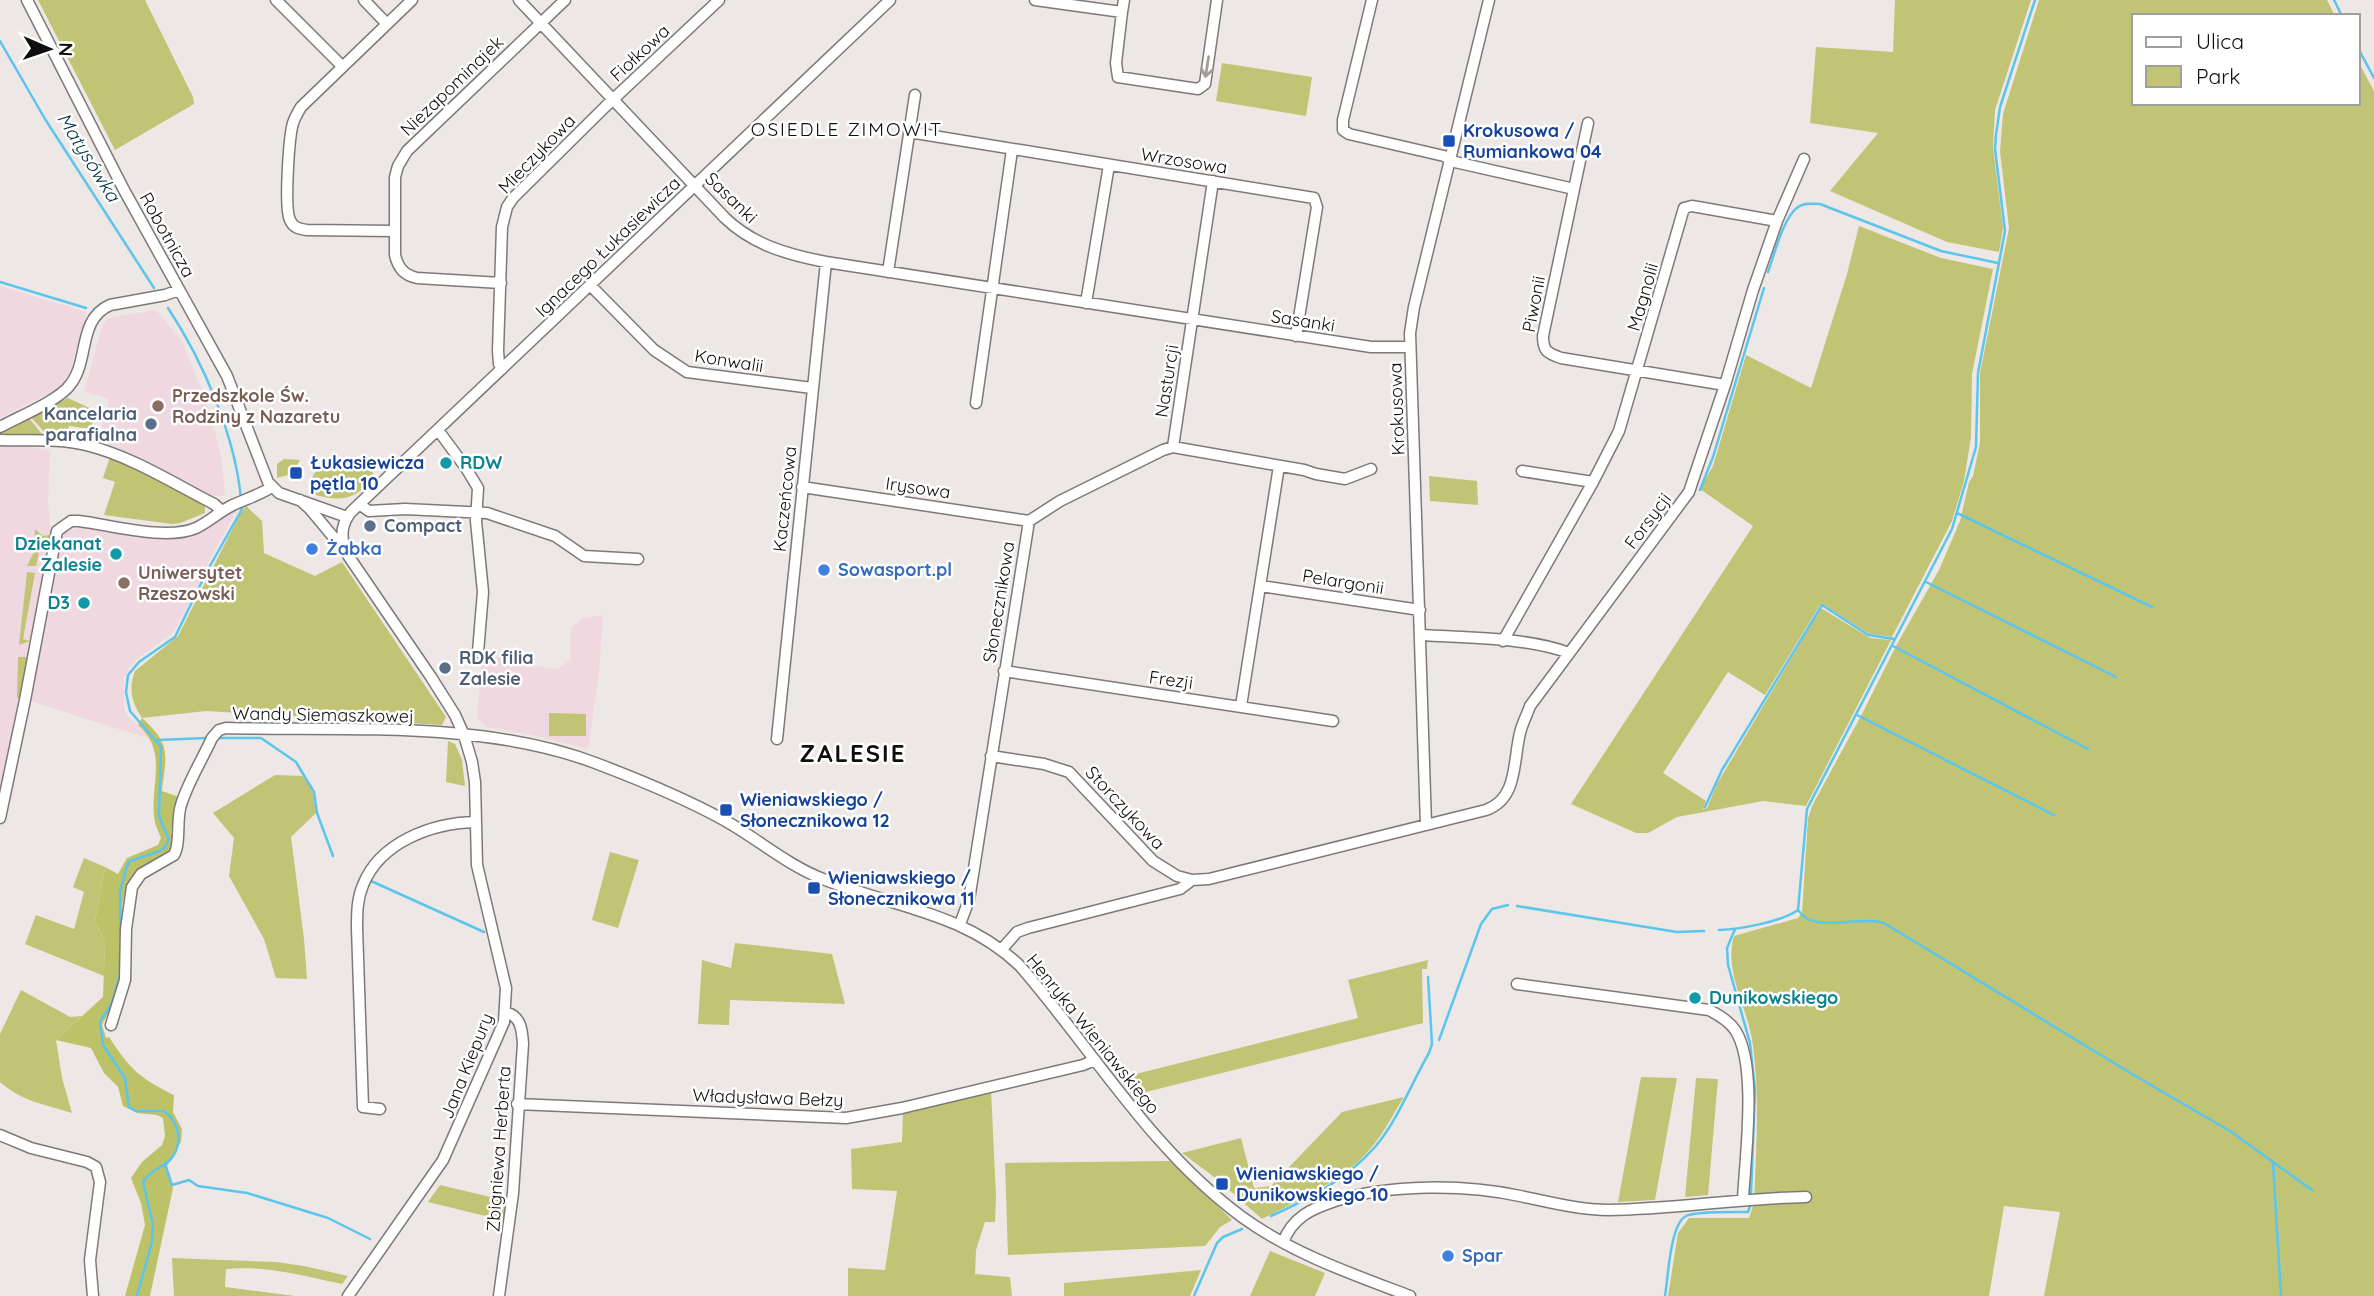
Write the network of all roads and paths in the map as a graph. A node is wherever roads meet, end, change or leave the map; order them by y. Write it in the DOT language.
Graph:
graph roads {
  1 [pos="27,0"];
  2 [pos="276,0"];
  3 [pos="364,0"];
  4 [pos="412,0"];
  5 [pos="519,0"];
  6 [pos="565,0"];
  7 [pos="719,0"];
  8 [pos="890,0"];
  9 [pos="1035,0"];
  10 [pos="1124,0"];
  11 [pos="1217,0"];
  12 [pos="1372,0"];
  13 [pos="1489,0"];
  14 [pos="1122,12"];
  15 [pos="541,23"];
  16 [pos="387,24"];
  17 [pos="342,66"];
  18 [pos="915,95"];
  19 [pos="614,99"];
  20 [pos="1588,123"];
  21 [pos="909,132"];
  22 [pos="1012,150"];
  23 [pos="1450,159"];
  24 [pos="1804,159"];
  25 [pos="1109,165"];
  26 [pos="1213,181"];
  27 [pos="695,186"];
  28 [pos="1574,189"];
  29 [pos="1777,221"];
  30 [pos="394,232"];
  31 [pos="826,262"];
  32 [pos="888,272"];
  33 [pos="501,283"];
  34 [pos="590,285"];
  35 [pos="993,289"];
  36 [pos="179,290"];
  37 [pos="1086,303"];
  38 [pos="1192,320"];
  39 [pos="1296,335"];
  40 [pos="1410,347"];
  41 [pos="502,369"];
  42 [pos="1638,370"];
  43 [pos="1725,385"];
  44 [pos="813,388"];
  45 [pos="976,404"];
  46 [pos="0,427"];
  47 [pos="438,430"];
  48 [pos="0,440"];
  49 [pos="1173,447"];
  50 [pos="1279,466"];
  51 [pos="1371,469"];
  52 [pos="1522,471"];
  53 [pos="1593,482"];
  54 [pos="272,487"];
  55 [pos="802,487"];
  56 [pos="300,500"];
  57 [pos="359,505"];
  58 [pos="222,511"];
  59 [pos="477,512"];
  60 [pos="347,517"];
  61 [pos="1029,521"];
  62 [pos="345,551"];
  63 [pos="638,559"];
  64 [pos="1261,586"];
  65 [pos="1420,610"];
  66 [pos="1421,635"];
  67 [pos="1503,641"];
  68 [pos="478,652"];
  69 [pos="1569,653"];
  70 [pos="1004,671"];
  71 [pos="1241,706"];
  72 [pos="1333,721"];
  73 [pos="464,735"];
  74 [pos="777,738"];
  75 [pos="991,756"];
  76 [pos="0,818"];
  77 [pos="475,822"];
  78 [pos="1426,825"];
  79 [pos="1192,880"];
  80 [pos="960,924"];
  81 [pos="1002,949"];
  82 [pos="1517,984"];
  83 [pos="506,1012"];
  84 [pos="111,1025"];
  85 [pos="1095,1060"];
  86 [pos="517,1104"];
  87 [pos="380,1109"];
  88 [pos="0,1135"];
  89 [pos="1806,1197"];
  90 [pos="1743,1199"];
  91 [pos="1283,1242"];
  92 [pos="93,1296"];
  93 [pos="348,1296"];
  94 [pos="499,1296"];
  95 [pos="1410,1296"];
  1 -- 36 [label="street, Robotnicza"];
  2 -- 17 [label="street"];
  3 -- 16 [label="street"];
  4 -- 16 [label="street"];
  5 -- 15 [label="street, Sasanki"];
  6 -- 15 [label="street, Niezapominajek"];
  7 -- 19 [label="street, Fiołkowa"];
  8 -- 27 [label="street, Ignacego Łukasiewicza"];
  9 -- 14 [label="street"];
  10 -- 14 [label="street"];
  11 -- 14 [label="street, one-way"];
  12 -- 23 [label="street"];
  13 -- 23 [label="street, Krokusowa"];
  15 -- 19 [label="street, Sasanki"];
  15 -- 30 [label="street, Niezapominajek"];
  16 -- 17 [label="street"];
  17 -- 30 [label="street"];
  18 -- 21 [label="street"];
  19 -- 27 [label="street, Sasanki"];
  19 -- 33 [label="street, Mieczykowa"];
  20 -- 28 [label="street, Piwonii"];
  21 -- 22 [label="street, Wrzosowa"];
  21 -- 32 [label="street"];
  22 -- 25 [label="street, Wrzosowa"];
  22 -- 35 [label="street"];
  23 -- 28 [label="street"];
  23 -- 40 [label="street, Krokusowa"];
  24 -- 29 [label="street, Forsycji"];
  25 -- 26 [label="street, Wrzosowa"];
  25 -- 37 [label="street"];
  26 -- 38 [label="street"];
  26 -- 39 [label="street, Wrzosowa"];
  27 -- 31 [label="street, Sasanki"];
  27 -- 34 [label="street, Ignacego Łukasiewicza"];
  28 -- 42 [label="street, Piwonii"];
  29 -- 42 [label="street, Magnolii"];
  29 -- 43 [label="street, Forsycji"];
  30 -- 33 [label="street"];
  31 -- 32 [label="street, Sasanki"];
  31 -- 44 [label="street, Kaczeńcowa"];
  32 -- 35 [label="street, Sasanki"];
  33 -- 41 [label="street, Mieczykowa"];
  34 -- 41 [label="street, Ignacego Łukasiewicza"];
  34 -- 44 [label="street, Konwalii"];
  35 -- 37 [label="street, Sasanki"];
  35 -- 45 [label="street"];
  36 -- 46 [label="street"];
  36 -- 54 [label="street, Robotnicza"];
  37 -- 38 [label="street, Sasanki"];
  38 -- 39 [label="street, Sasanki"];
  38 -- 49 [label="street, Nasturcji"];
  39 -- 40 [label="street, Sasanki"];
  40 -- 65 [label="street, Krokusowa"];
  41 -- 47 [label="street, Ignacego Łukasiewicza"];
  42 -- 43 [label="street, Piwonii"];
  42 -- 53 [label="street, Magnolii"];
  43 -- 69 [label="street, Forsycji"];
  44 -- 55 [label="street, Kaczeńcowa"];
  47 -- 57 [label="street, Ignacego Łukasiewicza"];
  47 -- 59 [label="street"];
  48 -- 58 [label="street"];
  49 -- 50 [label="street"];
  49 -- 61 [label="street, Słonecznikowa"];
  50 -- 51 [label="street"];
  50 -- 64 [label="street"];
  52 -- 53 [label="street"];
  53 -- 67 [label="street, Magnolii"];
  54 -- 56 [label="street"];
  54 -- 58 [label="street"];
  55 -- 61 [label="street, Irysowa"];
  55 -- 74 [label="street, Kaczeńcowa"];
  56 -- 60 [label="street"];
  56 -- 62 [label="street"];
  57 -- 59 [label="street"];
  57 -- 60 [label="street, Ignacego Łukasiewicza"];
  58 -- 76 [label="street"];
  59 -- 63 [label="street"];
  59 -- 68 [label="street"];
  60 -- 62 [label="street"];
  61 -- 70 [label="street, Słonecznikowa"];
  62 -- 73 [label="street"];
  64 -- 65 [label="street, Pelargonii"];
  64 -- 71 [label="street"];
  65 -- 66 [label="street, Krokusowa"];
  66 -- 67 [label="street"];
  66 -- 78 [label="street, Krokusowa"];
  67 -- 69 [label="street"];
  69 -- 78 [label="street, Forsycji"];
  70 -- 71 [label="street, Frezji"];
  70 -- 75 [label="street, Słonecznikowa"];
  71 -- 72 [label="street, Frezji"];
  73 -- 77 [label="street, Jana Kiepury"];
  73 -- 80 [label="street, Henryka Wieniawskiego"];
  73 -- 84 [label="street, Wandy Siemaszkowej"];
  75 -- 79 [label="street, Storczykowa"];
  75 -- 80 [label="street, Słonecznikowa"];
  77 -- 83 [label="street, Jana Kiepury"];
  77 -- 87 [label="street"];
  78 -- 79 [label="street, Storczykowa"];
  79 -- 81 [label="street, Storczykowa"];
  80 -- 81 [label="street, Henryka Wieniawskiego"];
  81 -- 85 [label="street, Henryka Wieniawskiego"];
  82 -- 90 [label="street"];
  83 -- 86 [label="street, Zbigniewa Herberta"];
  83 -- 93 [label="street, Jana Kiepury"];
  85 -- 86 [label="street, Władysława Bełzy"];
  85 -- 91 [label="street, Henryka Wieniawskiego"];
  86 -- 94 [label="street, Zbigniewa Herberta"];
  88 -- 92 [label="street"];
  89 -- 90 [label="street"];
  90 -- 91 [label="street"];
  91 -- 95 [label="street, Henryka Wieniawskiego"];
}
